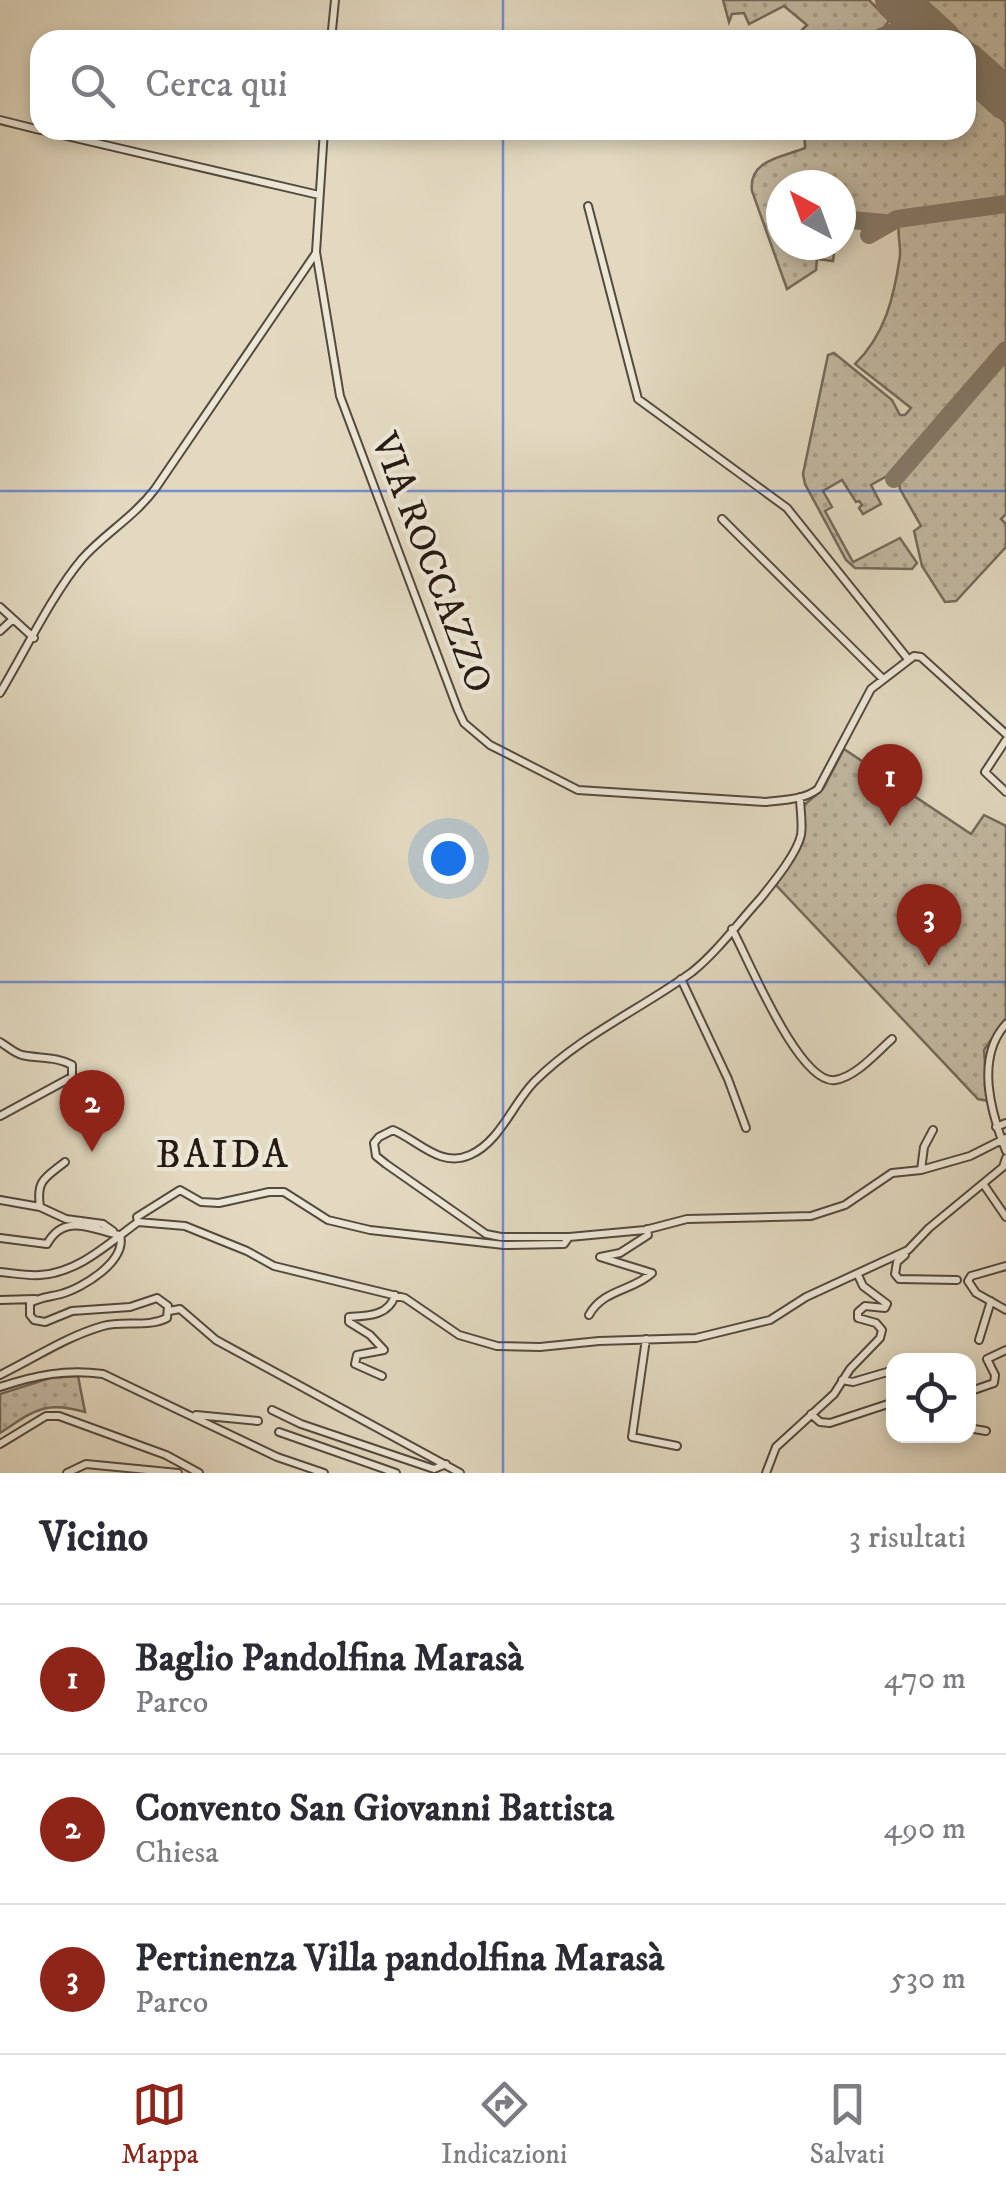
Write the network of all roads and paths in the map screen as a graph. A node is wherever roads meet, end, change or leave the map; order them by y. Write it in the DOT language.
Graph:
graph roads {
  1 [pos="334,0"];
  2 [pos="332,30"];
  3 [pos="0,120"];
  4 [pos="30,128"];
  5 [pos="83,140"];
  6 [pos="323,140"];
  7 [pos="319,195"];
  8 [pos="588,206"];
  9 [pos="316,252"];
  10 [pos="722,520"];
  11 [pos="0,608"];
  12 [pos="13,619"];
  13 [pos="0,631"];
  14 [pos="34,638"];
  15 [pos="908,659"];
  16 [pos="882,678"];
  17 [pos="0,693"];
  18 [pos="1006,737"];
  19 [pos="1006,792"];
  20 [pos="800,797"];
  21 [pos="732,929"];
  22 [pos="680,979"];
  23 [pos="1006,1024"];
  24 [pos="892,1039"];
  25 [pos="0,1042"];
  26 [pos="0,1116"];
  27 [pos="1006,1123"];
  28 [pos="746,1128"];
  29 [pos="996,1128"];
  30 [pos="933,1130"];
  31 [pos="1004,1139"];
  32 [pos="1006,1155"];
  33 [pos="65,1162"];
  34 [pos="921,1170"];
  35 [pos="984,1185"];
  36 [pos="0,1200"];
  37 [pos="40,1207"];
  38 [pos="1006,1217"];
  39 [pos="138,1222"];
  40 [pos="647,1230"];
  41 [pos="120,1235"];
  42 [pos="569,1236"];
  43 [pos="0,1238"];
  44 [pos="908,1250"];
  45 [pos="1006,1266"];
  46 [pos="0,1272"];
  47 [pos="858,1275"];
  48 [pos="956,1280"];
  49 [pos="395,1295"];
  50 [pos="36,1299"];
  51 [pos="0,1300"];
  52 [pos="990,1302"];
  53 [pos="1006,1310"];
  54 [pos="170,1311"];
  55 [pos="589,1315"];
  56 [pos="646,1338"];
  57 [pos="979,1340"];
  58 [pos="1006,1350"];
  59 [pos="886,1372"];
  60 [pos="0,1375"];
  61 [pos="382,1376"];
  62 [pos="842,1380"];
  63 [pos="0,1388"];
  64 [pos="976,1389"];
  65 [pos="886,1405"];
  66 [pos="272,1410"];
  67 [pos="190,1414"];
  68 [pos="811,1414"];
  69 [pos="258,1421"];
  70 [pos="976,1429"];
  71 [pos="986,1431"];
  72 [pos="278,1432"];
  73 [pos="0,1444"];
  74 [pos="677,1446"];
  75 [pos="446,1464"];
  76 [pos="67,1473"];
  77 [pos="178,1473"];
  78 [pos="199,1473"];
  79 [pos="324,1473"];
  80 [pos="396,1473"];
  81 [pos="460,1473"];
  82 [pos="766,1473"];
  1 -- 2 [label="street"];
  3 -- 4 [label="street"];
  5 -- 7 [label="street"];
  6 -- 7 [label="street, VIA ROCCAZZO"];
  7 -- 9 [label="street, VIA ROCCAZZO"];
  8 -- 15 [label="street"];
  9 -- 14 [label="street"];
  9 -- 20 [label="street, VIA ROCCAZZO"];
  10 -- 16 [label="street"];
  11 -- 12 [label="street"];
  12 -- 13 [label="street"];
  12 -- 14 [label="street"];
  14 -- 17 [label="street"];
  15 -- 16 [label="street"];
  15 -- 18 [label="street"];
  16 -- 20 [label="street"];
  18 -- 19 [label="street"];
  20 -- 21 [label="street"];
  21 -- 22 [label="street"];
  21 -- 24 [label="street"];
  22 -- 28 [label="street"];
  22 -- 42 [label="street"];
  23 -- 29 [label="street"];
  25 -- 26 [label="street"];
  27 -- 29 [label="street"];
  29 -- 31 [label="street"];
  30 -- 34 [label="street"];
  31 -- 32 [label="street"];
  31 -- 34 [label="street"];
  32 -- 35 [label="street"];
  33 -- 37 [label="street"];
  34 -- 40 [label="street"];
  35 -- 38 [label="street"];
  35 -- 44 [label="street"];
  36 -- 37 [label="street"];
  37 -- 41 [label="street"];
  39 -- 41 [label="street"];
  39 -- 42 [label="street"];
  39 -- 49 [label="street"];
  40 -- 42 [label="street"];
  40 -- 55 [label="street"];
  41 -- 43 [label="street"];
  41 -- 46 [label="street"];
  41 -- 50 [label="street"];
  44 -- 47 [label="street"];
  44 -- 48 [label="street"];
  45 -- 52 [label="street"];
  47 -- 56 [label="street"];
  47 -- 62 [label="street"];
  49 -- 56 [label="street"];
  49 -- 61 [label="street"];
  50 -- 51 [label="street"];
  50 -- 54 [label="street"];
  52 -- 53 [label="street"];
  52 -- 57 [label="street"];
  54 -- 60 [label="street"];
  54 -- 75 [label="street"];
  56 -- 74 [label="street"];
  58 -- 64 [label="street"];
  59 -- 62 [label="street"];
  62 -- 68 [label="street"];
  63 -- 67 [label="street"];
  65 -- 68 [label="street"];
  66 -- 75 [label="street"];
  67 -- 69 [label="street"];
  67 -- 79 [label="street"];
  68 -- 82 [label="street"];
  70 -- 71 [label="street"];
  72 -- 80 [label="street"];
  73 -- 78 [label="street"];
  75 -- 81 [label="street"];
  76 -- 77 [label="street"];
}
